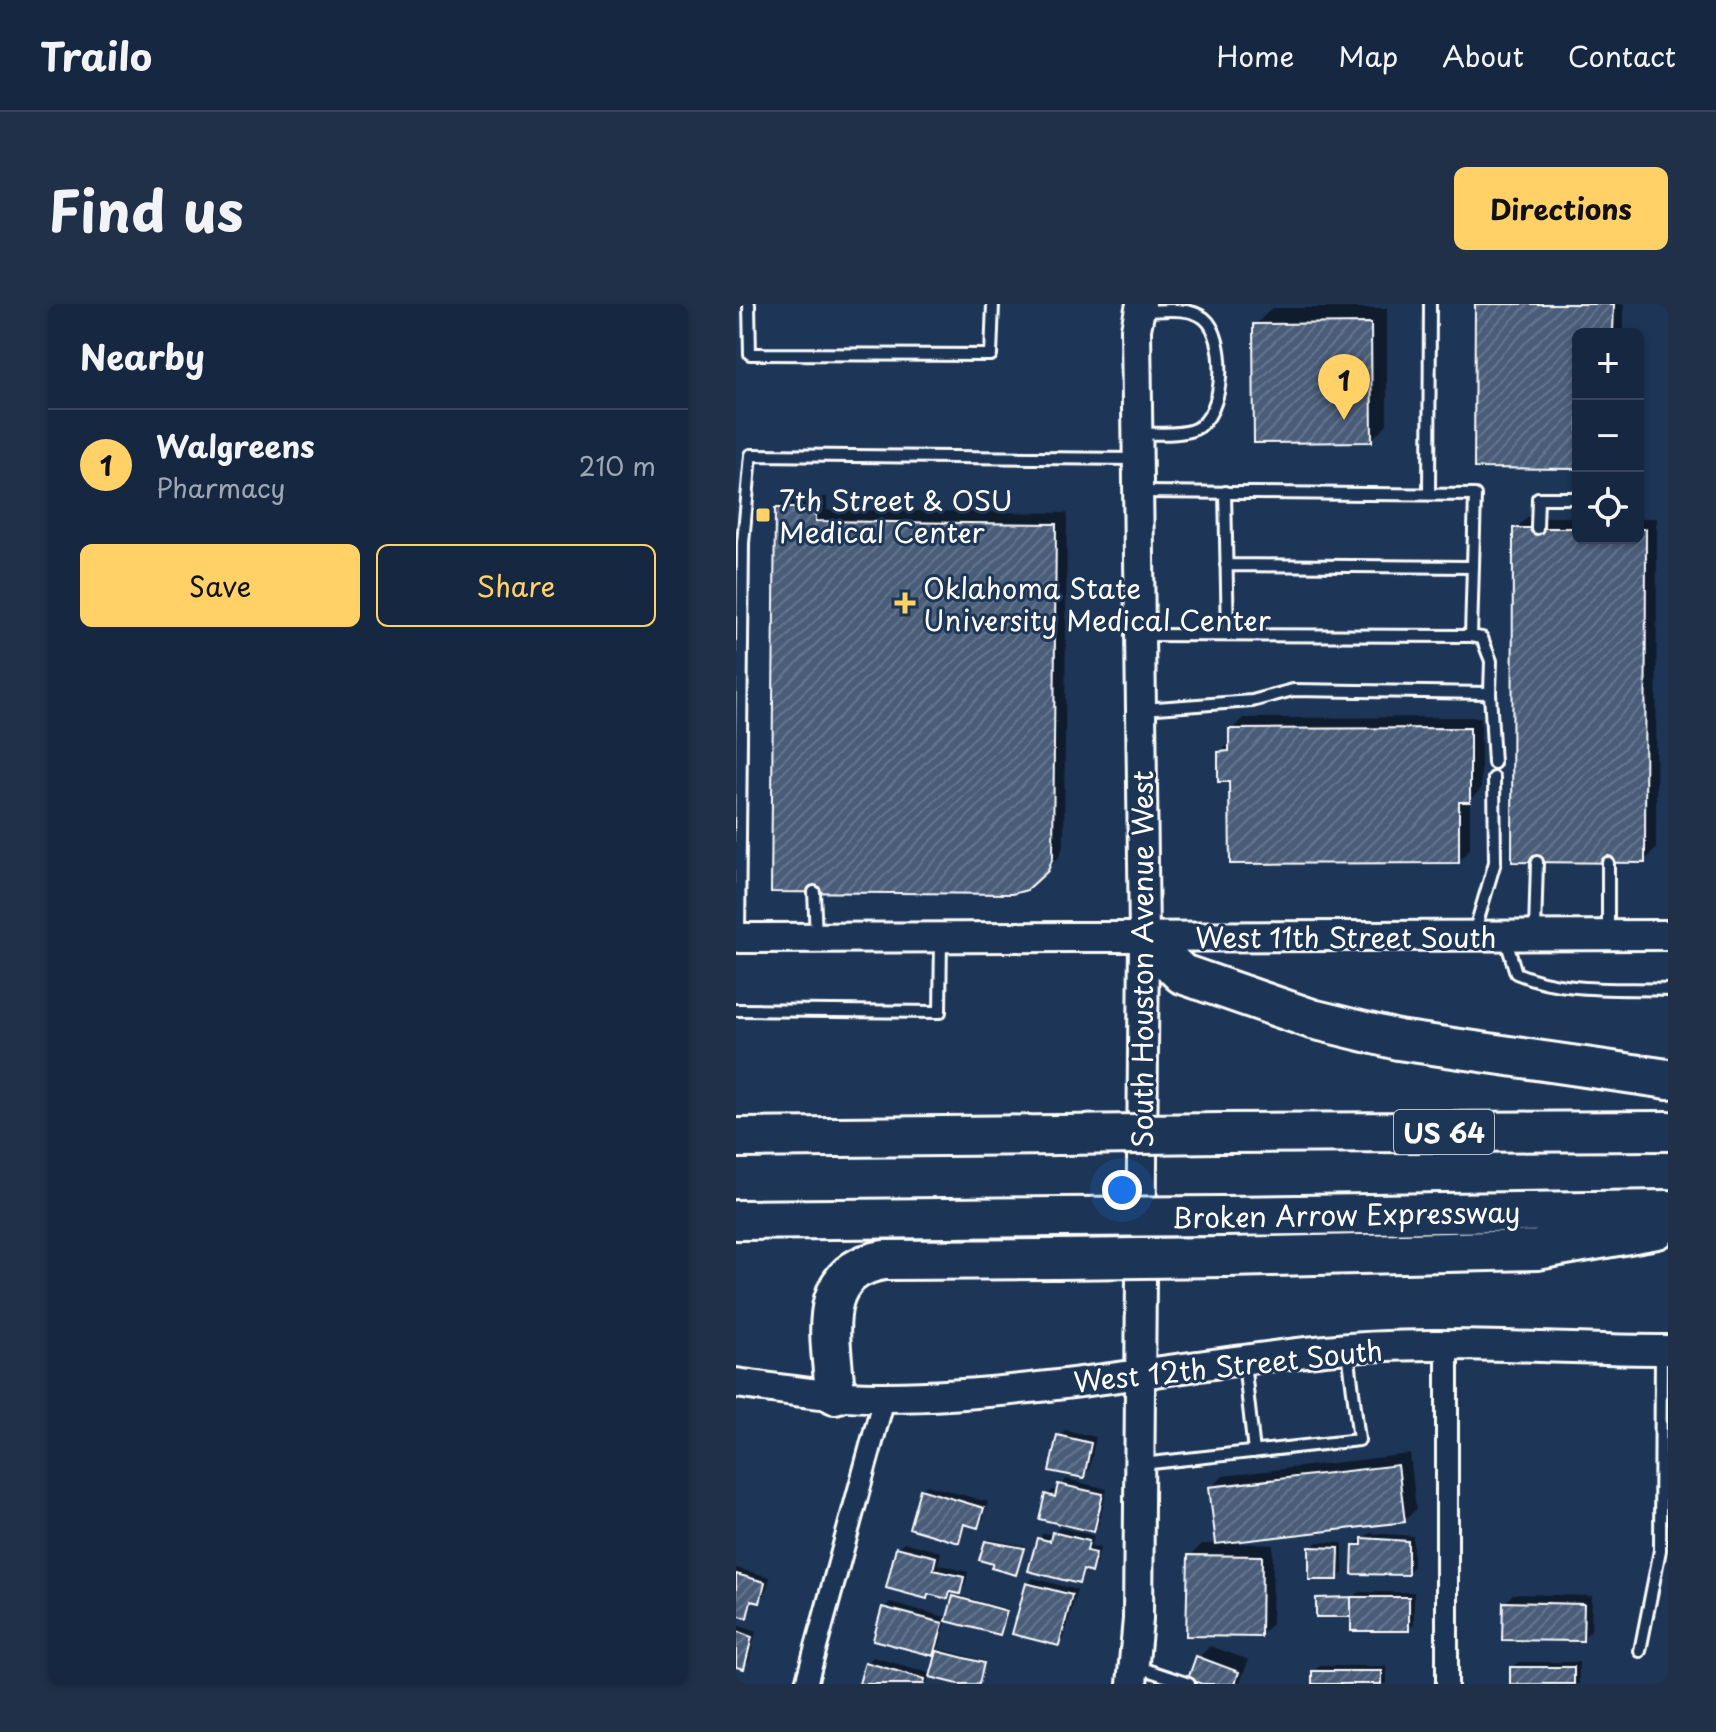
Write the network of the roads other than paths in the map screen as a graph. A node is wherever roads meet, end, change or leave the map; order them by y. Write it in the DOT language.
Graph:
graph roads {
  1 [pos="749,304"];
  2 [pos="993,304"];
  3 [pos="1430,304"];
  4 [pos="1134,312"];
  5 [pos="1137,446"];
  6 [pos="1138,492"];
  7 [pos="1225,492"];
  8 [pos="1429,495"];
  9 [pos="1572,498"];
  10 [pos="1537,528"];
  11 [pos="1226,565"];
  12 [pos="1473,567"];
  13 [pos="740,605"];
  14 [pos="1140,635"];
  15 [pos="1228,635"];
  16 [pos="1471,636"];
  17 [pos="1490,693"];
  18 [pos="1141,709"];
  19 [pos="1494,763"];
  20 [pos="1494,778"];
  21 [pos="738,794"];
  22 [pos="1537,862"];
  23 [pos="1608,863"];
  24 [pos="814,892"];
  25 [pos="1504,935"];
  26 [pos="1535,935"];
  27 [pos="1608,935"];
  28 [pos="1668,935"];
  29 [pos="1473,936"];
  30 [pos="1144,937"];
  31 [pos="737,938"];
  32 [pos="816,938"];
  33 [pos="941,938"];
  34 [pos="1668,990"];
  35 [pos="736,1010"];
  36 [pos="1668,1079"];
  37 [pos="1668,1131"];
  38 [pos="736,1138"];
  39 [pos="1668,1210"];
  40 [pos="736,1220"];
  41 [pos="1668,1228"];
  42 [pos="1447,1346"];
  43 [pos="1347,1349"];
  44 [pos="1665,1350"];
  45 [pos="1243,1360"];
  46 [pos="1139,1373"];
  47 [pos="736,1383"];
  48 [pos="835,1394"];
  49 [pos="884,1398"];
  50 [pos="1254,1452"];
  51 [pos="1139,1465"];
  52 [pos="1640,1651"];
  53 [pos="1133,1675"];
  54 [pos="806,1684"];
  55 [pos="1189,1684"];
  56 [pos="1447,1684"];
  1 -- 2 [label="lane"];
  3 -- 8 [label="lane"];
  4 -- 5 [label="main road, South Houston Avenue West"];
  4 -- 5 [label="lane"];
  5 -- 6 [label="main road, South Houston Avenue West"];
  5 -- 13 [label="lane"];
  6 -- 7 [label="lane"];
  6 -- 14 [label="main road, South Houston Avenue West"];
  7 -- 8 [label="lane"];
  7 -- 11 [label="lane"];
  8 -- 12 [label="lane"];
  9 -- 10 [label="lane"];
  11 -- 12 [label="lane"];
  11 -- 15 [label="lane"];
  12 -- 16 [label="lane"];
  13 -- 21 [label="lane"];
  14 -- 15 [label="lane"];
  14 -- 18 [label="main road, South Houston Avenue West"];
  15 -- 16 [label="lane"];
  16 -- 17 [label="lane"];
  17 -- 18 [label="lane"];
  17 -- 19 [label="lane"];
  18 -- 30 [label="main road, South Houston Avenue West"];
  20 -- 29 [label="lane"];
  21 -- 31 [label="lane"];
  22 -- 26 [label="lane"];
  23 -- 27 [label="lane"];
  24 -- 32 [label="lane"];
  25 -- 26 [label="main road, West 11th Street South"];
  25 -- 29 [label="main road, West 11th Street South"];
  25 -- 34 [label="lane"];
  26 -- 27 [label="main road, West 11th Street South"];
  27 -- 28 [label="main road, West 11th Street South"];
  29 -- 30 [label="main road, West 11th Street South"];
  30 -- 33 [label="main road, West 11th Street South"];
  30 -- 36 [label="highway"];
  30 -- 46 [label="main road, South Houston Avenue West"];
  31 -- 32 [label="main road, West 11th Street South"];
  32 -- 33 [label="main road, West 11th Street South"];
  33 -- 35 [label="lane"];
  37 -- 38 [label="highway, US 64, bridge"];
  39 -- 40 [label="highway, Broken Arrow Expressway, bridge"];
  41 -- 48 [label="highway, bridge"];
  42 -- 43 [label="main road, West 12th Street South"];
  42 -- 44 [label="main road, West 12th Street South"];
  42 -- 56 [label="street"];
  43 -- 45 [label="main road, West 12th Street South"];
  43 -- 50 [label="lane"];
  44 -- 52 [label="lane"];
  45 -- 46 [label="main road, West 12th Street South"];
  45 -- 50 [label="lane"];
  46 -- 49 [label="main road, West 12th Street South"];
  46 -- 51 [label="main road, South Houston Avenue West"];
  47 -- 48 [label="main road, West 12th Street South"];
  48 -- 49 [label="main road, West 12th Street South"];
  49 -- 54 [label="street"];
  50 -- 51 [label="lane"];
  51 -- 53 [label="main road, South Houston Avenue West"];
  53 -- 55 [label="lane"];
}
